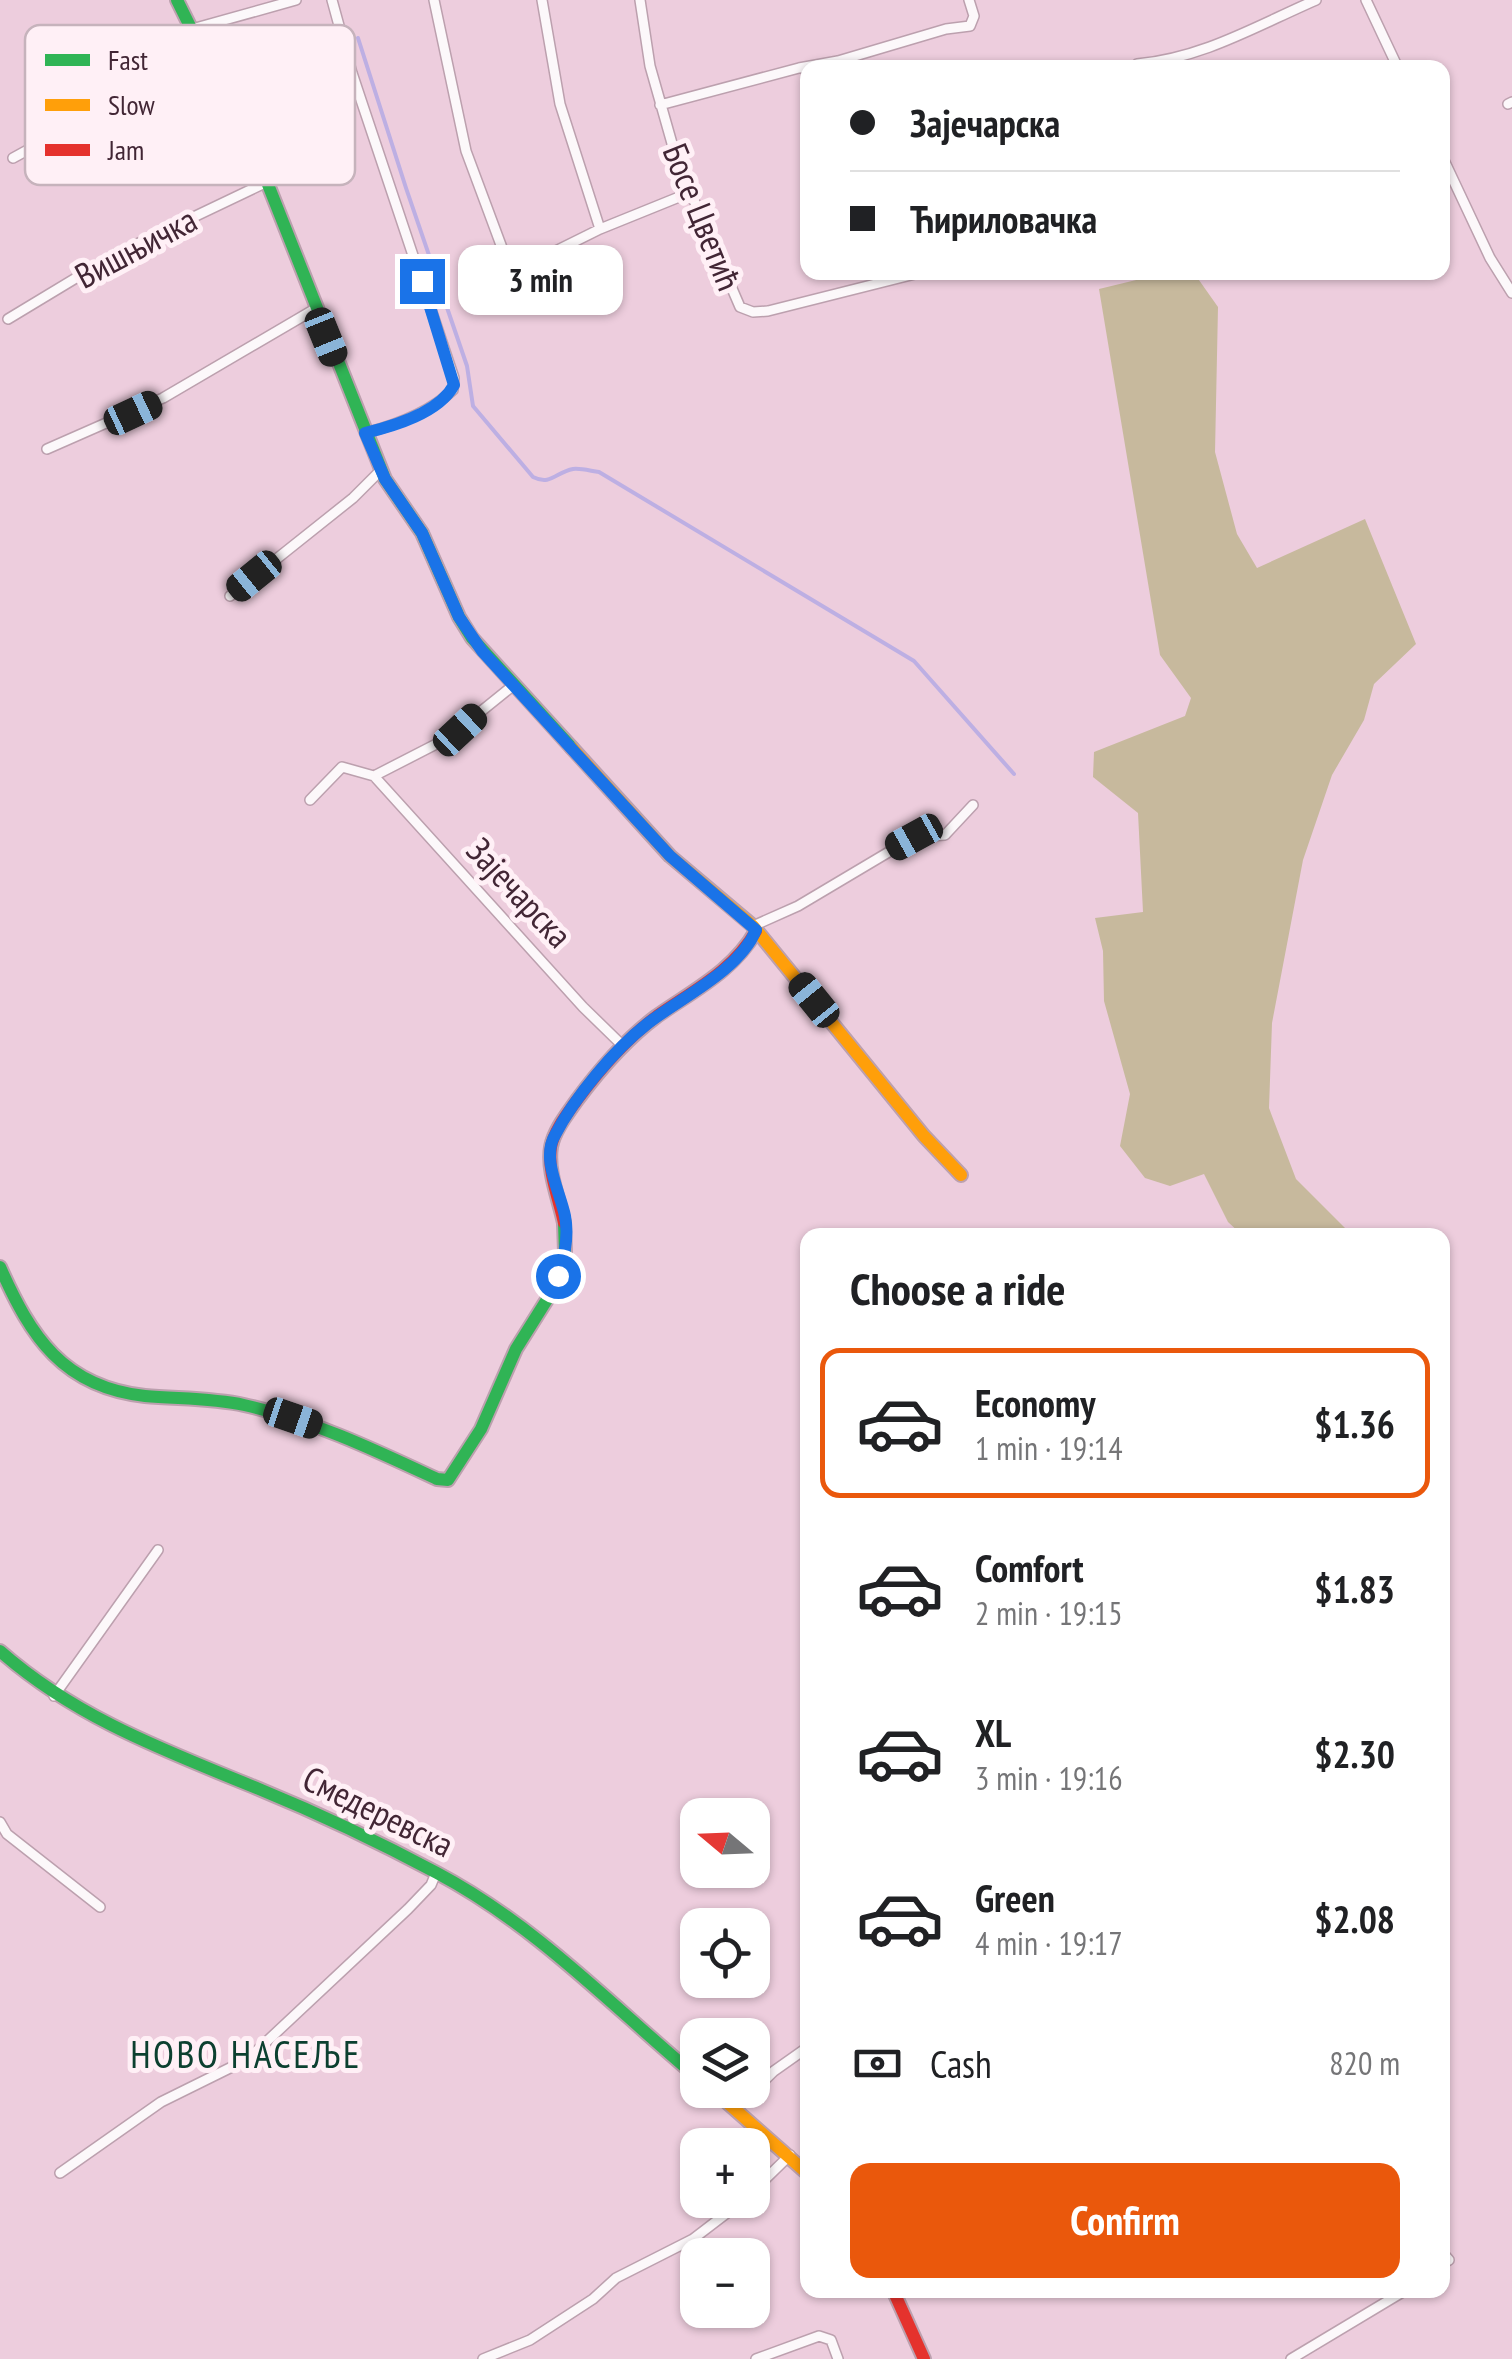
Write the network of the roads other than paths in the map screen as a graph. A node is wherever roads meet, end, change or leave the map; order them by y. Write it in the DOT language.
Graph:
graph roads {
  1 [pos="177,0"];
  2 [pos="332,0"];
  3 [pos="434,0"];
  4 [pos="542,0"];
  5 [pos="640,0"];
  6 [pos="969,0"];
  7 [pos="1316,0"];
  8 [pos="1366,0"];
  9 [pos="290,1"];
  10 [pos="190,25"];
  11 [pos="206,25"];
  12 [pos="339,25"];
  13 [pos="841,60"];
  14 [pos="1172,60"];
  15 [pos="1394,60"];
  16 [pos="800,68"];
  17 [pos="355,82"];
  18 [pos="660,105"];
  19 [pos="25,151"];
  20 [pos="13,158"];
  21 [pos="1450,173"];
  22 [pos="261,185"];
  23 [pos="268,185"];
  24 [pos="688,192"];
  25 [pos="600,229"];
  26 [pos="511,272"];
  27 [pos="891,280"];
  28 [pos="470,292"];
  29 [pos="1512,293"];
  30 [pos="315,310"];
  31 [pos="8,319"];
  32 [pos="365,433"];
  33 [pos="46,449"];
  34 [pos="381,470"];
  35 [pos="230,596"];
  36 [pos="515,684"];
  37 [pos="374,776"];
  38 [pos="310,800"];
  39 [pos="974,806"];
  40 [pos="754,928"];
  41 [pos="624,1046"];
  42 [pos="961,1175"];
  43 [pos="0,1267"];
  44 [pos="158,1550"];
  45 [pos="0,1651"];
  46 [pos="54,1696"];
  47 [pos="0,1822"];
  48 [pos="436,1873"];
  49 [pos="100,1907"];
  50 [pos="800,2053"];
  51 [pos="680,2062"];
  52 [pos="770,2075"];
  53 [pos="736,2108"];
  54 [pos="790,2155"];
  55 [pos="800,2166"];
  56 [pos="60,2173"];
  57 [pos="770,2174"];
  58 [pos="720,2218"];
  59 [pos="897,2298"];
  60 [pos="1393,2298"];
  61 [pos="483,2359"];
  62 [pos="756,2359"];
  63 [pos="838,2359"];
  64 [pos="924,2359"];
  65 [pos="1291,2359"];
  1 -- 10 [label="street"];
  2 -- 12 [label="street"];
  3 -- 26 [label="street"];
  4 -- 25 [label="street"];
  5 -- 18 [label="street, Босе Цветић"];
  6 -- 13 [label="street"];
  7 -- 14 [label="street"];
  8 -- 15 [label="street"];
  9 -- 11 [label="street"];
  16 -- 18 [label="street"];
  17 -- 32 [label="street"];
  18 -- 24 [label="street, Босе Цветић"];
  19 -- 20 [label="street"];
  21 -- 29 [label="street"];
  22 -- 31 [label="street, Вишњичка"];
  23 -- 30 [label="street"];
  24 -- 25 [label="street"];
  24 -- 27 [label="street, Босе Цветић"];
  25 -- 26 [label="street"];
  26 -- 28 [label="street"];
  30 -- 32 [label="street"];
  30 -- 33 [label="street"];
  32 -- 34 [label="street"];
  34 -- 35 [label="street"];
  34 -- 36 [label="street"];
  36 -- 37 [label="street"];
  36 -- 40 [label="street"];
  37 -- 38 [label="street"];
  37 -- 41 [label="street, Зајечарска"];
  39 -- 40 [label="street"];
  40 -- 41 [label="street"];
  40 -- 42 [label="street"];
  41 -- 43 [label="street"];
  44 -- 46 [label="street"];
  45 -- 46 [label="street, Смедеревска"];
  46 -- 48 [label="street, Смедеревска"];
  47 -- 49 [label="street"];
  48 -- 51 [label="street, Смедеревска"];
  48 -- 56 [label="street"];
  50 -- 52 [label="street"];
  53 -- 54 [label="street"];
  54 -- 55 [label="street"];
  54 -- 57 [label="street"];
  58 -- 61 [label="street"];
  59 -- 64 [label="street"];
  60 -- 65 [label="street"];
  62 -- 63 [label="street"];
}
